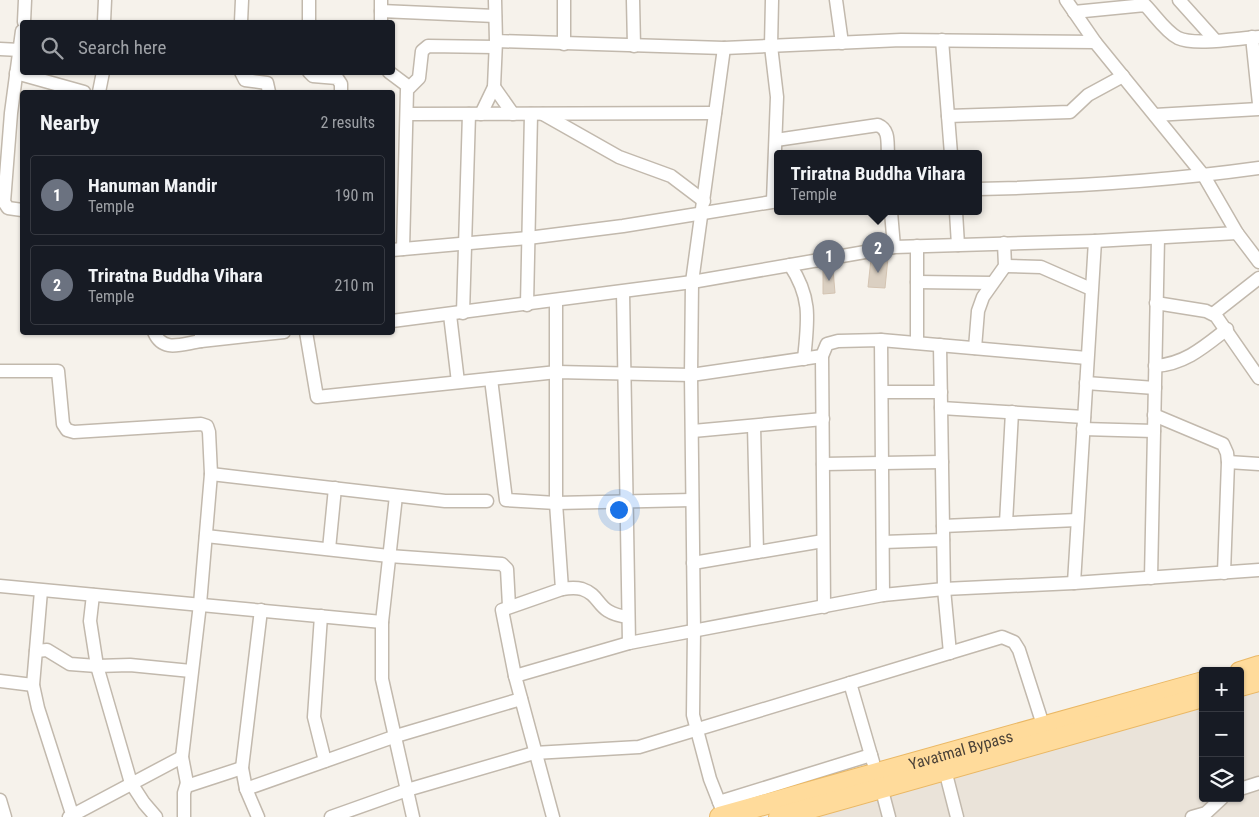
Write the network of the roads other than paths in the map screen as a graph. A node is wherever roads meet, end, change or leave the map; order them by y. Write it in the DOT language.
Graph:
graph roads {
  1 [pos="25,0"];
  2 [pos="105,0"];
  3 [pos="242,0"];
  4 [pos="309,0"];
  5 [pos="495,0"];
  6 [pos="564,0"];
  7 [pos="633,0"];
  8 [pos="772,0"];
  9 [pos="836,0"];
  10 [pos="1066,0"];
  11 [pos="1179,0"];
  12 [pos="1145,2"];
  13 [pos="381,11"];
  14 [pos="1074,12"];
  15 [pos="495,16"];
  16 [pos="24,20"];
  17 [pos="104,20"];
  18 [pos="241,20"];
  19 [pos="309,20"];
  20 [pos="1255,37"];
  21 [pos="942,40"];
  22 [pos="1215,40"];
  23 [pos="1095,42"];
  24 [pos="842,43"];
  25 [pos="495,44"];
  26 [pos="564,44"];
  27 [pos="634,46"];
  28 [pos="772,46"];
  29 [pos="724,48"];
  30 [pos="0,49"];
  31 [pos="20,50"];
  32 [pos="16,73"];
  33 [pos="20,74"];
  34 [pos="23,75"];
  35 [pos="103,75"];
  36 [pos="242,75"];
  37 [pos="312,75"];
  38 [pos="393,75"];
  39 [pos="1123,76"];
  40 [pos="409,87"];
  41 [pos="494,88"];
  42 [pos="77,90"];
  43 [pos="100,90"];
  44 [pos="268,90"];
  45 [pos="341,90"];
  46 [pos="1259,104"];
  47 [pos="1259,109"];
  48 [pos="5,113"];
  49 [pos="715,113"];
  50 [pos="407,114"];
  51 [pos="475,114"];
  52 [pos="513,114"];
  53 [pos="537,114"];
  54 [pos="1155,115"];
  55 [pos="948,116"];
  56 [pos="776,140"];
  57 [pos="776,150"];
  58 [pos="888,150"];
  59 [pos="951,150"];
  60 [pos="1259,168"];
  61 [pos="1204,176"];
  62 [pos="982,189"];
  63 [pos="774,201"];
  64 [pos="703,207"];
  65 [pos="20,210"];
  66 [pos="891,215"];
  67 [pos="956,215"];
  68 [pos="1237,234"];
  69 [pos="528,238"];
  70 [pos="1158,238"];
  71 [pos="1095,241"];
  72 [pos="464,243"];
  73 [pos="1004,244"];
  74 [pos="958,245"];
  75 [pos="917,246"];
  76 [pos="894,247"];
  77 [pos="398,249"];
  78 [pos="1259,262"];
  79 [pos="790,265"];
  80 [pos="1005,266"];
  81 [pos="1259,278"];
  82 [pos="692,282"];
  83 [pos="917,282"];
  84 [pos="992,283"];
  85 [pos="1092,289"];
  86 [pos="623,292"];
  87 [pos="556,301"];
  88 [pos="1156,303"];
  89 [pos="527,305"];
  90 [pos="456,314"];
  91 [pos="1213,314"];
  92 [pos="395,321"];
  93 [pos="1226,329"];
  94 [pos="155,335"];
  95 [pos="234,335"];
  96 [pos="307,335"];
  97 [pos="201,337"];
  98 [pos="881,340"];
  99 [pos="917,342"];
  100 [pos="940,345"];
  101 [pos="975,348"];
  102 [pos="822,356"];
  103 [pos="804,358"];
  104 [pos="1087,358"];
  105 [pos="1155,366"];
  106 [pos="1,371"];
  107 [pos="557,372"];
  108 [pos="626,373"];
  109 [pos="691,375"];
  110 [pos="1259,378"];
  111 [pos="491,379"];
  112 [pos="458,382"];
  113 [pos="1086,384"];
  114 [pos="1155,388"];
  115 [pos="882,392"];
  116 [pos="941,392"];
  117 [pos="941,408"];
  118 [pos="1012,412"];
  119 [pos="1154,415"];
  120 [pos="823,419"];
  121 [pos="1083,423"];
  122 [pos="754,426"];
  123 [pos="693,431"];
  124 [pos="1154,431"];
  125 [pos="942,462"];
  126 [pos="1228,462"];
  127 [pos="882,463"];
  128 [pos="823,464"];
  129 [pos="1259,464"];
  130 [pos="210,474"];
  131 [pos="335,488"];
  132 [pos="396,496"];
  133 [pos="627,500"];
  134 [pos="692,500"];
  135 [pos="487,501"];
  136 [pos="556,504"];
  137 [pos="1077,520"];
  138 [pos="1006,523"];
  139 [pos="943,526"];
  140 [pos="206,536"];
  141 [pos="943,540"];
  142 [pos="824,541"];
  143 [pos="883,542"];
  144 [pos="329,550"];
  145 [pos="757,552"];
  146 [pos="389,556"];
  147 [pos="693,563"];
  148 [pos="1259,570"];
  149 [pos="1224,573"];
  150 [pos="1152,578"];
  151 [pos="1074,583"];
  152 [pos="0,586"];
  153 [pos="562,589"];
  154 [pos="944,589"];
  155 [pos="41,591"];
  156 [pos="92,595"];
  157 [pos="883,595"];
  158 [pos="200,604"];
  159 [pos="509,606"];
  160 [pos="824,607"];
  161 [pos="261,610"];
  162 [pos="321,616"];
  163 [pos="628,616"];
  164 [pos="382,622"];
  165 [pos="694,630"];
  166 [pos="629,643"];
  167 [pos="36,651"];
  168 [pos="950,653"];
  169 [pos="97,666"];
  170 [pos="1259,666"];
  171 [pos="191,671"];
  172 [pos="1244,671"];
  173 [pos="515,676"];
  174 [pos="0,681"];
  175 [pos="1259,681"];
  176 [pos="850,683"];
  177 [pos="1199,683"];
  178 [pos="33,685"];
  179 [pos="1244,685"];
  180 [pos="1199,698"];
  181 [pos="521,699"];
  182 [pos="1044,728"];
  183 [pos="695,730"];
  184 [pos="396,736"];
  185 [pos="534,753"];
  186 [pos="871,755"];
  187 [pos="182,757"];
  188 [pos="325,761"];
  189 [pos="242,768"];
  190 [pos="945,770"];
  191 [pos="879,781"];
  192 [pos="131,783"];
  193 [pos="187,783"];
  194 [pos="1259,783"];
  195 [pos="1244,788"];
  196 [pos="246,789"];
  197 [pos="407,790"];
  198 [pos="0,800"];
  199 [pos="1218,802"];
  200 [pos="722,813"];
  201 [pos="1207,815"];
  202 [pos="71,816"];
  203 [pos="5,817"];
  204 [pos="156,817"];
  205 [pos="184,817"];
  206 [pos="258,817"];
  207 [pos="331,817"];
  208 [pos="413,817"];
  209 [pos="553,817"];
  210 [pos="779,817"];
  211 [pos="889,817"];
  212 [pos="957,817"];
  213 [pos="1192,817"];
  1 -- 16 [label="street"];
  2 -- 17 [label="street"];
  3 -- 18 [label="street"];
  4 -- 19 [label="street"];
  5 -- 15 [label="street"];
  6 -- 26 [label="street"];
  7 -- 27 [label="street"];
  8 -- 28 [label="street"];
  9 -- 24 [label="street"];
  10 -- 14 [label="street"];
  11 -- 22 [label="street"];
  12 -- 14 [label="street"];
  12 -- 22 [label="street"];
  13 -- 15 [label="street"];
  14 -- 23 [label="street"];
  15 -- 25 [label="street"];
  20 -- 22 [label="street"];
  20 -- 46 [label="street"];
  21 -- 23 [label="street"];
  21 -- 24 [label="street"];
  21 -- 55 [label="street"];
  23 -- 39 [label="street"];
  24 -- 28 [label="street"];
  25 -- 26 [label="street"];
  25 -- 40 [label="street"];
  25 -- 41 [label="street"];
  26 -- 27 [label="street"];
  27 -- 29 [label="street"];
  28 -- 29 [label="street"];
  28 -- 56 [label="street"];
  29 -- 49 [label="street"];
  30 -- 31 [label="street"];
  31 -- 32 [label="street"];
  32 -- 33 [label="street"];
  32 -- 48 [label="street"];
  34 -- 42 [label="street"];
  35 -- 43 [label="street"];
  36 -- 44 [label="street"];
  37 -- 45 [label="street"];
  38 -- 40 [label="street"];
  39 -- 54 [label="street"];
  39 -- 55 [label="street"];
  40 -- 50 [label="street"];
  41 -- 51 [label="street"];
  41 -- 52 [label="street"];
  47 -- 54 [label="street"];
  48 -- 65 [label="street"];
  49 -- 53 [label="street"];
  49 -- 64 [label="street"];
  50 -- 51 [label="street"];
  50 -- 77 [label="street"];
  51 -- 52 [label="street"];
  51 -- 72 [label="street"];
  52 -- 53 [label="street"];
  53 -- 64 [label="street"];
  53 -- 69 [label="street"];
  54 -- 61 [label="street"];
  55 -- 59 [label="street"];
  56 -- 57 [label="street"];
  56 -- 58 [label="street"];
  60 -- 61 [label="street"];
  61 -- 62 [label="street"];
  61 -- 68 [label="street"];
  63 -- 64 [label="street"];
  64 -- 69 [label="street"];
  64 -- 82 [label="street"];
  66 -- 76 [label="street"];
  67 -- 74 [label="street"];
  68 -- 70 [label="street"];
  68 -- 78 [label="street"];
  69 -- 72 [label="street"];
  69 -- 89 [label="street"];
  70 -- 71 [label="street"];
  70 -- 88 [label="street"];
  71 -- 73 [label="street"];
  71 -- 85 [label="street"];
  72 -- 77 [label="street"];
  72 -- 90 [label="street"];
  73 -- 74 [label="street"];
  73 -- 80 [label="street"];
  74 -- 75 [label="street"];
  75 -- 76 [label="street"];
  75 -- 83 [label="street"];
  76 -- 79 [label="street"];
  79 -- 82 [label="street"];
  79 -- 103 [label="street"];
  80 -- 84 [label="street"];
  80 -- 85 [label="street"];
  81 -- 91 [label="street"];
  82 -- 86 [label="street"];
  82 -- 109 [label="street"];
  83 -- 84 [label="street"];
  83 -- 99 [label="street"];
  84 -- 101 [label="street"];
  85 -- 104 [label="street"];
  86 -- 87 [label="street"];
  86 -- 108 [label="street"];
  87 -- 89 [label="street"];
  87 -- 107 [label="street"];
  88 -- 91 [label="street"];
  88 -- 105 [label="street"];
  89 -- 90 [label="street"];
  90 -- 92 [label="street"];
  90 -- 112 [label="street"];
  91 -- 93 [label="street"];
  93 -- 105 [label="street"];
  93 -- 110 [label="street"];
  94 -- 97 [label="street"];
  95 -- 97 [label="street"];
  96 -- 112 [label="street"];
  98 -- 99 [label="street"];
  98 -- 102 [label="street"];
  98 -- 115 [label="street"];
  99 -- 100 [label="street"];
  100 -- 101 [label="street"];
  100 -- 116 [label="street"];
  101 -- 104 [label="street"];
  102 -- 103 [label="street"];
  102 -- 120 [label="street"];
  103 -- 109 [label="street"];
  104 -- 113 [label="street"];
  105 -- 114 [label="street"];
  106 -- 130 [label="street"];
  107 -- 108 [label="street"];
  107 -- 111 [label="street"];
  107 -- 136 [label="street"];
  108 -- 109 [label="street"];
  108 -- 133 [label="street"];
  109 -- 123 [label="street"];
  111 -- 112 [label="street"];
  111 -- 136 [label="street"];
  113 -- 114 [label="street"];
  113 -- 121 [label="street"];
  114 -- 119 [label="street"];
  115 -- 116 [label="street"];
  115 -- 127 [label="street"];
  116 -- 117 [label="street"];
  117 -- 118 [label="street"];
  117 -- 125 [label="street"];
  118 -- 121 [label="street"];
  118 -- 138 [label="street"];
  119 -- 124 [label="street"];
  119 -- 126 [label="street"];
  120 -- 122 [label="street"];
  120 -- 128 [label="street"];
  121 -- 124 [label="street"];
  121 -- 137 [label="street"];
  122 -- 123 [label="street"];
  122 -- 145 [label="street"];
  123 -- 134 [label="street"];
  124 -- 150 [label="street"];
  125 -- 127 [label="street"];
  125 -- 139 [label="street"];
  126 -- 129 [label="street"];
  126 -- 149 [label="street"];
  127 -- 128 [label="street"];
  127 -- 143 [label="street"];
  128 -- 142 [label="street"];
  130 -- 131 [label="street"];
  130 -- 140 [label="street"];
  131 -- 132 [label="street"];
  131 -- 144 [label="street"];
  132 -- 135 [label="street"];
  132 -- 146 [label="street"];
  133 -- 134 [label="street"];
  133 -- 136 [label="street"];
  133 -- 163 [label="street"];
  134 -- 147 [label="street"];
  136 -- 153 [label="street"];
  137 -- 138 [label="street"];
  137 -- 151 [label="street"];
  138 -- 139 [label="street"];
  139 -- 141 [label="street"];
  140 -- 144 [label="street"];
  140 -- 158 [label="street"];
  141 -- 143 [label="street"];
  141 -- 154 [label="street"];
  142 -- 145 [label="street"];
  142 -- 160 [label="street"];
  143 -- 157 [label="street"];
  144 -- 146 [label="street"];
  145 -- 147 [label="street"];
  146 -- 159 [label="street"];
  146 -- 164 [label="street"];
  147 -- 165 [label="street"];
  148 -- 149 [label="street"];
  149 -- 150 [label="street"];
  150 -- 151 [label="street"];
  151 -- 154 [label="street"];
  152 -- 155 [label="street"];
  153 -- 159 [label="street"];
  153 -- 163 [label="street"];
  154 -- 157 [label="street"];
  154 -- 168 [label="street"];
  155 -- 156 [label="street"];
  155 -- 167 [label="street"];
  156 -- 158 [label="street"];
  156 -- 169 [label="street"];
  157 -- 160 [label="street"];
  158 -- 161 [label="street"];
  158 -- 171 [label="street"];
  159 -- 173 [label="street"];
  160 -- 165 [label="street"];
  161 -- 162 [label="street"];
  161 -- 189 [label="street"];
  162 -- 164 [label="street"];
  162 -- 188 [label="street"];
  163 -- 166 [label="street"];
  164 -- 184 [label="street"];
  165 -- 166 [label="street"];
  165 -- 183 [label="street"];
  166 -- 173 [label="street"];
  167 -- 169 [label="street"];
  167 -- 178 [label="street"];
  168 -- 176 [label="street"];
  168 -- 182 [label="street"];
  169 -- 171 [label="street"];
  169 -- 192 [label="street"];
  170 -- 172 [label="main road"];
  171 -- 187 [label="street"];
  173 -- 181 [label="street"];
  174 -- 178 [label="street"];
  175 -- 179 [label="main road"];
  176 -- 183 [label="street"];
  176 -- 186 [label="street"];
  177 -- 182 [label="main road, Yavatmal Bypass"];
  178 -- 202 [label="street"];
  180 -- 190 [label="main road, Yavatmal Bypass"];
  181 -- 184 [label="street"];
  181 -- 185 [label="street"];
  182 -- 191 [label="main road, Yavatmal Bypass"];
  183 -- 185 [label="street"];
  183 -- 200 [label="street"];
  184 -- 188 [label="street"];
  184 -- 197 [label="street"];
  185 -- 197 [label="street"];
  185 -- 209 [label="street"];
  186 -- 191 [label="street"];
  186 -- 200 [label="street"];
  187 -- 192 [label="street"];
  187 -- 193 [label="street"];
  188 -- 196 [label="street"];
  189 -- 193 [label="street"];
  189 -- 196 [label="street"];
  190 -- 191 [label="main road, Yavatmal Bypass"];
  190 -- 212 [label="street"];
  191 -- 200 [label="main road, Yavatmal Bypass"];
  191 -- 210 [label="main road, Yavatmal Bypass"];
  191 -- 211 [label="street"];
  192 -- 202 [label="street"];
  192 -- 204 [label="street"];
  193 -- 205 [label="street"];
  194 -- 195 [label="street"];
  196 -- 206 [label="street"];
  197 -- 207 [label="street"];
  197 -- 208 [label="street"];
  198 -- 203 [label="street"];
  199 -- 201 [label="street"];
  201 -- 213 [label="street"];
}
